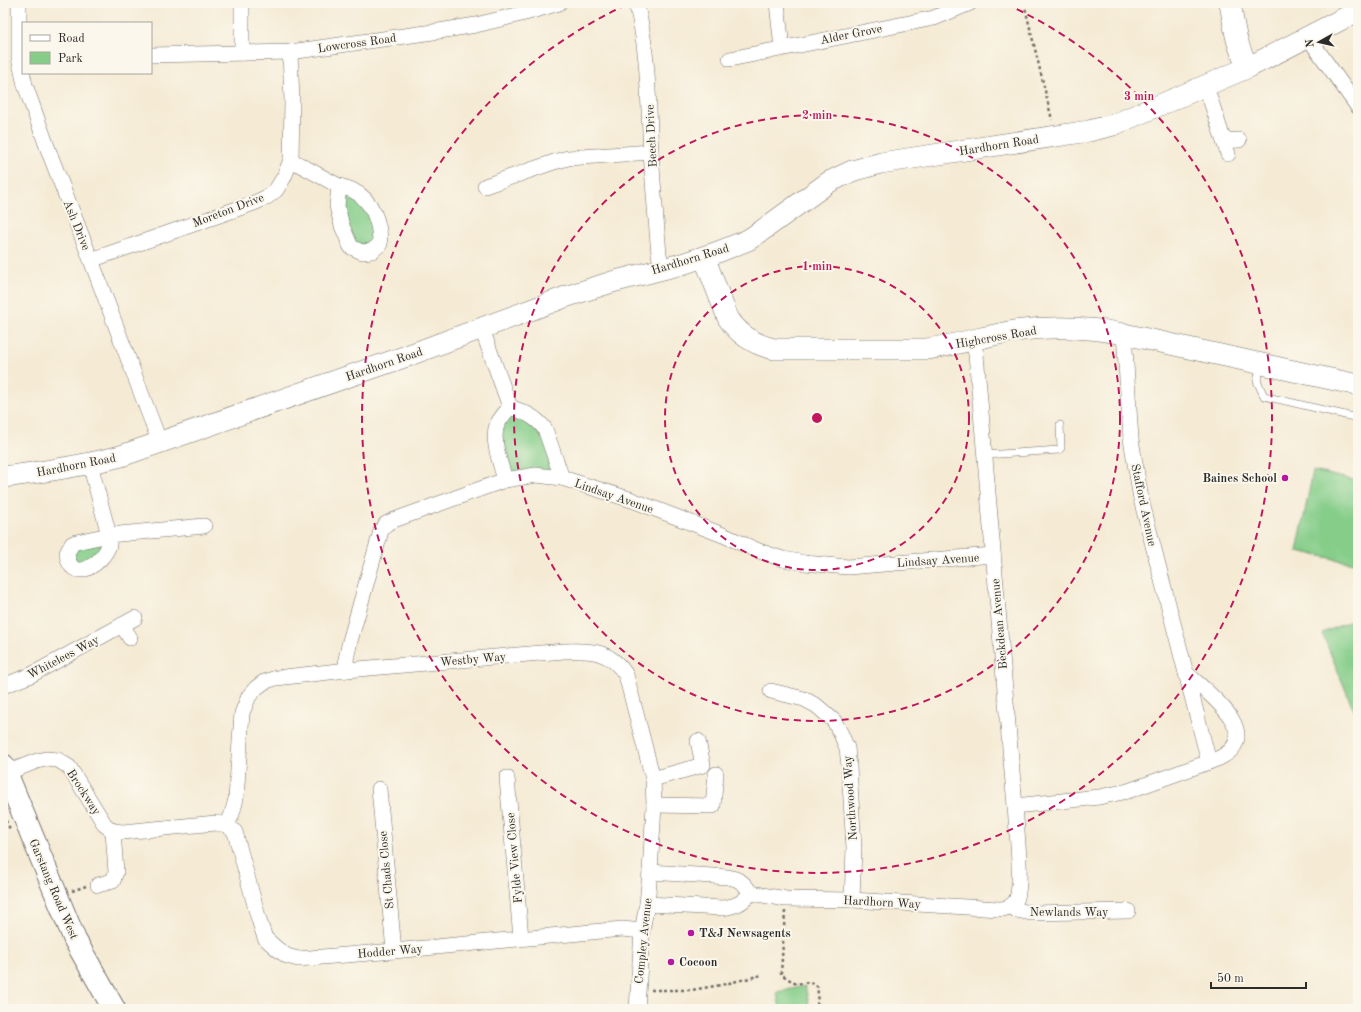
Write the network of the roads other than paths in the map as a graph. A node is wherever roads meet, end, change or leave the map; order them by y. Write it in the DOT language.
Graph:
graph roads {
  1 [pos="19,3"];
  2 [pos="242,3"];
  3 [pos="559,3"];
  4 [pos="636,3"];
  5 [pos="777,3"];
  6 [pos="970,3"];
  7 [pos="1230,3"];
  8 [pos="1358,11"];
  9 [pos="1308,37"];
  10 [pos="782,48"];
  11 [pos="290,52"];
  12 [pos="242,53"];
  13 [pos="152,55"];
  14 [pos="21,58"];
  15 [pos="730,59"];
  16 [pos="1249,67"];
  17 [pos="23,74"];
  18 [pos="1206,86"];
  19 [pos="1358,107"];
  20 [pos="1239,140"];
  21 [pos="651,152"];
  22 [pos="291,160"];
  23 [pos="339,186"];
  24 [pos="485,186"];
  25 [pos="704,257"];
  26 [pos="91,260"];
  27 [pos="662,269"];
  28 [pos="482,329"];
  29 [pos="1124,334"];
  30 [pos="973,341"];
  31 [pos="1261,364"];
  32 [pos="1358,385"];
  33 [pos="510,407"];
  34 [pos="1358,418"];
  35 [pos="1060,425"];
  36 [pos="160,443"];
  37 [pos="985,454"];
  38 [pos="90,464"];
  39 [pos="3,477"];
  40 [pos="562,478"];
  41 [pos="504,480"];
  42 [pos="204,526"];
  43 [pos="993,555"];
  44 [pos="135,618"];
  45 [pos="122,625"];
  46 [pos="130,638"];
  47 [pos="346,670"];
  48 [pos="1186,673"];
  49 [pos="3,686"];
  50 [pos="772,691"];
  51 [pos="698,741"];
  52 [pos="1209,762"];
  53 [pos="4,769"];
  54 [pos="716,774"];
  55 [pos="507,778"];
  56 [pos="653,780"];
  57 [pos="379,789"];
  58 [pos="654,805"];
  59 [pos="1015,806"];
  60 [pos="227,825"];
  61 [pos="112,831"];
  62 [pos="650,872"];
  63 [pos="98,885"];
  64 [pos="751,893"];
  65 [pos="852,900"];
  66 [pos="647,904"];
  67 [pos="1012,906"];
  68 [pos="1128,911"];
  69 [pos="642,931"];
  70 [pos="521,938"];
  71 [pos="394,951"];
  72 [pos="114,1009"];
  73 [pos="636,1009"];
  1 -- 14 [label="street, Ash Drive"];
  2 -- 12 [label="street"];
  3 -- 11 [label="street, Lowcross Road"];
  4 -- 21 [label="street, Beech Drive"];
  5 -- 10 [label="street"];
  6 -- 10 [label="street, Alder Grove"];
  7 -- 16 [label="street"];
  8 -- 9 [label="street, Hardhorn Road"];
  9 -- 16 [label="street, Hardhorn Road"];
  9 -- 19 [label="street"];
  10 -- 15 [label="street, Alder Grove"];
  11 -- 12 [label="street, Lowcross Road"];
  11 -- 22 [label="street, Moreton Drive"];
  12 -- 13 [label="street, Lowcross Road"];
  16 -- 18 [label="street, Hardhorn Road"];
  17 -- 26 [label="street, Ash Drive"];
  18 -- 20 [label="street"];
  18 -- 25 [label="street, Hardhorn Road"];
  21 -- 24 [label="street"];
  21 -- 27 [label="street, Beech Drive"];
  22 -- 23 [label="street"];
  22 -- 26 [label="street, Moreton Drive"];
  25 -- 27 [label="street, Hardhorn Road"];
  25 -- 30 [label="street, Highcross Road"];
  26 -- 36 [label="street, Ash Drive"];
  27 -- 28 [label="street, Hardhorn Road"];
  28 -- 33 [label="street"];
  28 -- 36 [label="street, Hardhorn Road"];
  29 -- 30 [label="street, Highcross Road"];
  29 -- 31 [label="street, Highcross Road"];
  29 -- 48 [label="street, Stafford Avenue"];
  30 -- 37 [label="street, Beckdean Avenue"];
  31 -- 32 [label="street, Highcross Road"];
  31 -- 34 [label="lane"];
  33 -- 40 [label="street"];
  33 -- 41 [label="street"];
  35 -- 37 [label="lane"];
  36 -- 38 [label="street, Hardhorn Road"];
  37 -- 43 [label="street, Beckdean Avenue"];
  38 -- 39 [label="street, Hardhorn Road"];
  38 -- 42 [label="street"];
  40 -- 41 [label="street, Lindsay Avenue"];
  40 -- 43 [label="street, Lindsay Avenue"];
  41 -- 47 [label="street, Lindsay Avenue"];
  43 -- 59 [label="street, Beckdean Avenue"];
  44 -- 45 [label="street, Whitelees Way"];
  45 -- 46 [label="street"];
  45 -- 49 [label="street, Whitelees Way"];
  47 -- 56 [label="street, Westby Way"];
  47 -- 60 [label="street, Westby Way"];
  48 -- 52 [label="street, Stafford Avenue"];
  48 -- 52 [label="street"];
  50 -- 65 [label="street, Northwood Way"];
  51 -- 56 [label="street"];
  52 -- 59 [label="street"];
  53 -- 61 [label="street, Brockway"];
  53 -- 72 [label="main road, Garstang Road West"];
  54 -- 58 [label="street"];
  55 -- 70 [label="street, Fylde View Close"];
  56 -- 58 [label="street, Westby Way"];
  57 -- 71 [label="street, St Chads Close"];
  58 -- 62 [label="street, Westby Way"];
  59 -- 67 [label="street, Beckdean Avenue"];
  60 -- 61 [label="street"];
  60 -- 71 [label="street, Hodder Way"];
  61 -- 63 [label="street"];
  62 -- 64 [label="street"];
  62 -- 66 [label="street, Compley Avenue"];
  64 -- 65 [label="street, Hardhorn Way"];
  64 -- 66 [label="street"];
  65 -- 67 [label="street, Hardhorn Way"];
  66 -- 69 [label="street, Compley Avenue"];
  67 -- 68 [label="street, Newlands Way"];
  69 -- 70 [label="street, Hodder Way"];
  69 -- 73 [label="street, Compley Avenue"];
  70 -- 71 [label="street, Hodder Way"];
}
